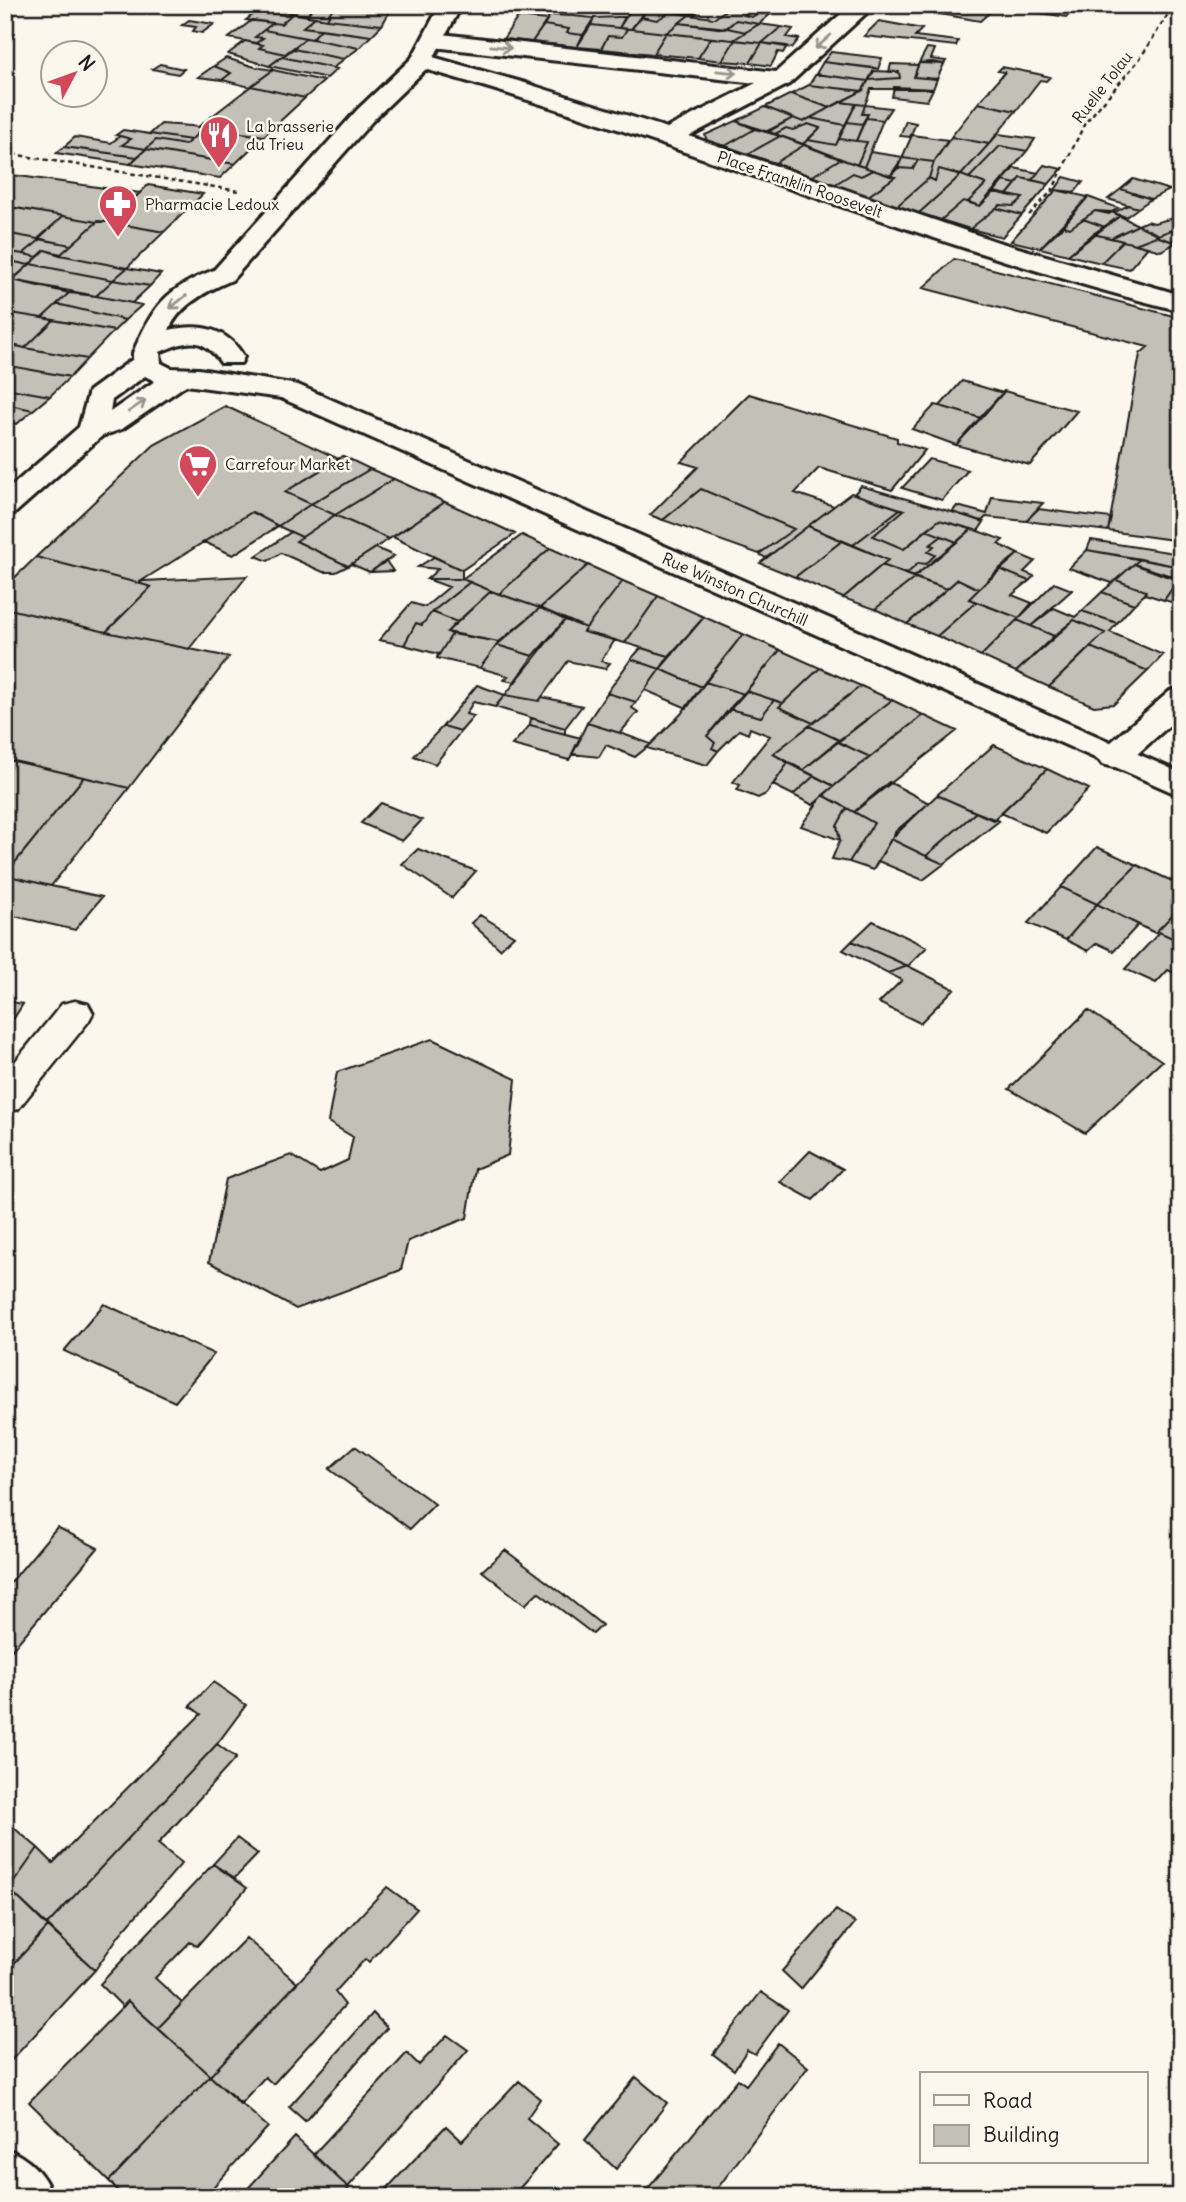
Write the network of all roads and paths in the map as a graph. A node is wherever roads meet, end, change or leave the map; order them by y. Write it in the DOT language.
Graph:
graph roads {
  1 [pos="451,5"];
  2 [pos="864,5"];
  3 [pos="1174,5"];
  4 [pos="433,40"];
  5 [pos="421,61"];
  6 [pos="781,79"];
  7 [pos="668,137"];
  8 [pos="5,153"];
  9 [pos="292,199"];
  10 [pos="998,249"];
  11 [pos="223,275"];
  12 [pos="1181,303"];
  13 [pos="224,328"];
  14 [pos="149,355"];
  15 [pos="189,377"];
  16 [pos="288,391"];
  17 [pos="92,430"];
  18 [pos="5,507"];
  19 [pos="1181,698"];
  20 [pos="1114,757"];
  21 [pos="1181,786"];
  22 [pos="75,1013"];
  23 [pos="5,1100"];
  24 [pos="5,2176"];
  25 [pos="26,2197"];
  1 -- 4 [label="main road"];
  2 -- 6 [label="main road, one-way"];
  3 -- 10 [label="path, Ruelle Tolau"];
  4 -- 5 [label="main road"];
  4 -- 6 [label="main road, one-way"];
  5 -- 7 [label="main road, Place Franklin Roosevelt"];
  5 -- 9 [label="main road"];
  6 -- 7 [label="main road"];
  7 -- 10 [label="main road, Place Franklin Roosevelt"];
  8 -- 9 [label="path"];
  9 -- 11 [label="main road"];
  10 -- 12 [label="main road, Place Franklin Roosevelt"];
  11 -- 13 [label="main road"];
  11 -- 14 [label="main road, one-way"];
  13 -- 14 [label="main road"];
  13 -- 15 [label="main road"];
  13 -- 16 [label="main road"];
  14 -- 15 [label="main road"];
  14 -- 17 [label="main road"];
  15 -- 16 [label="main road"];
  17 -- 15 [label="main road, one-way"];
  16 -- 20 [label="main road, Rue Winston Churchill"];
  17 -- 18 [label="main road"];
  19 -- 20 [label="main road"];
  20 -- 21 [label="main road, Rue Winston Churchill"];
  22 -- 23 [label="lane"];
  24 -- 25 [label="main road"];
}
